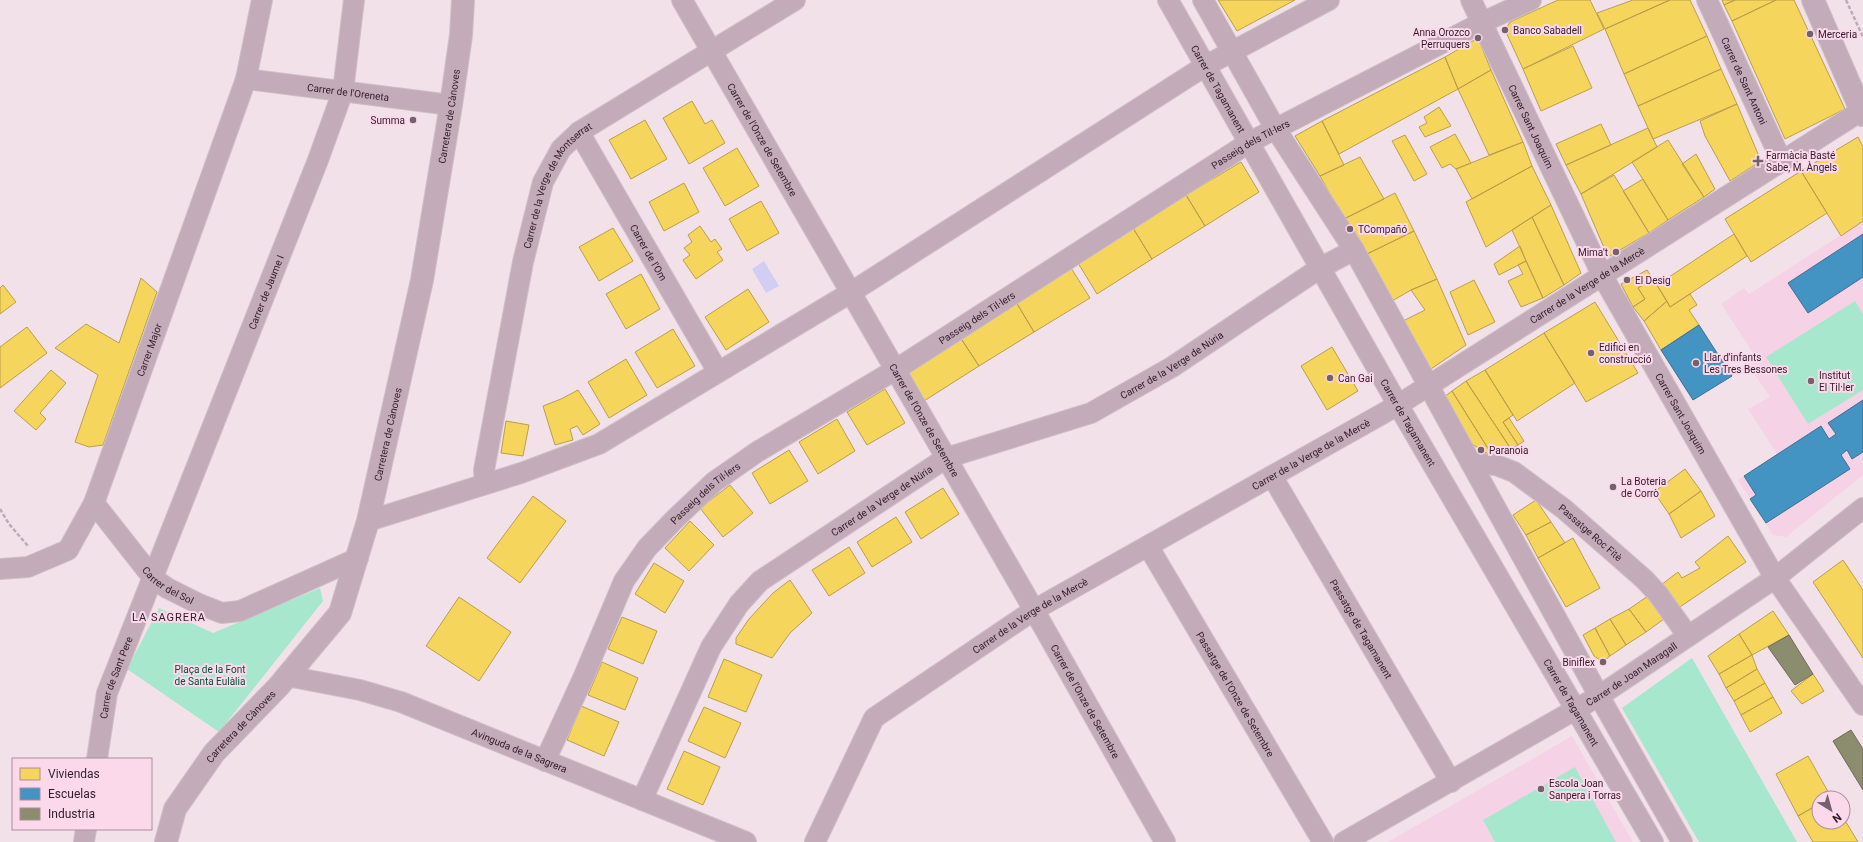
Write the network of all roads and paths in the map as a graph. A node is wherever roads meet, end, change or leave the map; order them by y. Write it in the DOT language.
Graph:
graph roads {
  1 [pos="262,0"];
  2 [pos="354,0"];
  3 [pos="463,0"];
  4 [pos="682,0"];
  5 [pos="795,0"];
  6 [pos="1168,0"];
  7 [pos="1203,0"];
  8 [pos="1328,0"];
  9 [pos="1471,0"];
  10 [pos="1531,0"];
  11 [pos="1708,0"];
  12 [pos="1813,0"];
  13 [pos="1846,0"];
  14 [pos="1481,23"];
  15 [pos="1863,37"];
  16 [pos="1233,50"];
  17 [pos="712,51"];
  18 [pos="1205,66"];
  19 [pos="246,79"];
  20 [pos="343,91"];
  21 [pos="451,104"];
  22 [pos="1862,113"];
  23 [pos="1275,128"];
  24 [pos="579,132"];
  25 [pos="1250,142"];
  26 [pos="1782,162"];
  27 [pos="1354,250"];
  28 [pos="1320,268"];
  29 [pos="1603,277"];
  30 [pos="850,292"];
  31 [pos="895,370"];
  32 [pos="718,372"];
  33 [pos="1428,386"];
  34 [pos="1398,405"];
  35 [pos="946,458"];
  36 [pos="1471,463"];
  37 [pos="1272,476"];
  38 [pos="485,483"];
  39 [pos="94,503"];
  40 [pos="1863,508"];
  41 [pos="0,509"];
  42 [pos="368,521"];
  43 [pos="1148,546"];
  44 [pos="358,558"];
  45 [pos="42,561"];
  46 [pos="0,569"];
  47 [pos="153,578"];
  48 [pos="1775,578"];
  49 [pos="1034,610"];
  50 [pos="1688,636"];
  51 [pos="287,676"];
  52 [pos="1599,696"];
  53 [pos="1863,705"];
  54 [pos="1576,710"];
  55 [pos="97,758"];
  56 [pos="545,760"];
  57 [pos="1451,782"];
  58 [pos="642,800"];
  59 [pos="86,830"];
  60 [pos="84,842"];
  61 [pos="166,842"];
  62 [pos="746,842"];
  63 [pos="815,842"];
  64 [pos="1165,842"];
  65 [pos="1323,842"];
  66 [pos="1344,842"];
  67 [pos="1652,842"];
  68 [pos="1682,842"];
  1 -- 19 [label="street, Carrer Major"];
  2 -- 20 [label="street, Carrer de Jaume I"];
  3 -- 21 [label="street, Carretera de Cànoves"];
  4 -- 17 [label="street, Carrer de l'Onze de Setembre"];
  5 -- 17 [label="street, Carrer de la Verge de Montserrat"];
  6 -- 18 [label="street, Carrer de Tagamanent"];
  7 -- 16 [label="street"];
  8 -- 16 [label="street"];
  9 -- 14 [label="street, Carrer Sant Joaquim"];
  10 -- 14 [label="street, Passeig dels Til·lers"];
  11 -- 26 [label="street, Carrer de Sant Antoni"];
  12 -- 22 [label="street"];
  13 -- 15 [label="path"];
  14 -- 23 [label="street, Passeig dels Til·lers"];
  14 -- 29 [label="street, Carrer Sant Joaquim"];
  16 -- 18 [label="street"];
  16 -- 23 [label="street"];
  17 -- 24 [label="street, Carrer de la Verge de Montserrat"];
  17 -- 30 [label="street, Carrer de l'Onze de Setembre"];
  18 -- 25 [label="street, Carrer de Tagamanent"];
  18 -- 30 [label="street"];
  19 -- 20 [label="street, Carrer de l'Oreneta"];
  19 -- 39 [label="street, Carrer Major"];
  20 -- 21 [label="street, Carrer de l'Oreneta"];
  20 -- 47 [label="street, Carrer de Jaume I"];
  21 -- 42 [label="street, Carretera de Cànoves"];
  22 -- 26 [label="street, Carrer de la Verge de la Mercè"];
  23 -- 25 [label="street, Passeig dels Til·lers"];
  23 -- 27 [label="street"];
  24 -- 32 [label="street, Carrer de l'Om"];
  24 -- 38 [label="street, Carrer de la Verge de Montserrat"];
  25 -- 28 [label="street, Carrer de Tagamanent"];
  25 -- 31 [label="street, Passeig dels Til·lers"];
  26 -- 29 [label="street, Carrer de la Verge de la Mercè"];
  27 -- 28 [label="street, Carrer de la Verge de Núria"];
  27 -- 33 [label="street"];
  28 -- 34 [label="street, Carrer de Tagamanent"];
  28 -- 35 [label="street, Carrer de la Verge de Núria"];
  29 -- 33 [label="street, Carrer de la Verge de la Mercè"];
  29 -- 48 [label="street, Carrer Sant Joaquim"];
  30 -- 31 [label="street, Carrer de l'Onze de Setembre"];
  30 -- 32 [label="street"];
  31 -- 35 [label="street, Carrer de l'Onze de Setembre"];
  31 -- 56 [label="street, Passeig dels Til·lers"];
  32 -- 38 [label="street"];
  33 -- 34 [label="street, Carrer de la Verge de la Mercè"];
  33 -- 36 [label="street"];
  34 -- 37 [label="street, Carrer de la Verge de la Mercè"];
  34 -- 54 [label="street, Carrer de Tagamanent"];
  35 -- 49 [label="street, Carrer de l'Onze de Setembre"];
  35 -- 58 [label="street, Carrer de la Verge de Núria"];
  36 -- 50 [label="street, Passatge Roc Fitè"];
  36 -- 52 [label="street"];
  37 -- 43 [label="street, Carrer de la Verge de la Mercè"];
  37 -- 57 [label="street, Passatge de Tagamanent"];
  38 -- 42 [label="street"];
  39 -- 45 [label="street, Carrer Major"];
  39 -- 47 [label="street, Carrer del Sol"];
  40 -- 48 [label="street, Carrer de Joan Maragall"];
  41 -- 45 [label="path"];
  42 -- 44 [label="street, Carretera de Cànoves"];
  43 -- 49 [label="street, Carrer de la Verge de la Mercè"];
  43 -- 65 [label="street, Passatge de l'Onze de Setembre"];
  44 -- 47 [label="street, Carrer del Sol"];
  44 -- 51 [label="street, Carretera de Cànoves"];
  45 -- 46 [label="street, Carrer Major"];
  47 -- 55 [label="street, Carrer de Sant Pere"];
  48 -- 50 [label="street, Carrer de Joan Maragall"];
  48 -- 53 [label="street, Carrer Sant Joaquim"];
  49 -- 63 [label="street, Carrer de la Verge de la Mercè"];
  49 -- 64 [label="street, Carrer de l'Onze de Setembre"];
  50 -- 52 [label="street, Carrer de Joan Maragall"];
  51 -- 56 [label="street, Avinguda de la Sagrera"];
  51 -- 61 [label="street, Carretera de Cànoves"];
  52 -- 54 [label="street, Carrer de Joan Maragall"];
  52 -- 68 [label="street"];
  54 -- 57 [label="street, Carrer de Joan Maragall"];
  54 -- 67 [label="street, Carrer de Tagamanent"];
  56 -- 58 [label="street, Avinguda de la Sagrera"];
  57 -- 66 [label="street, Carrer de Joan Maragall"];
  58 -- 62 [label="street, Avinguda de la Sagrera"];
  59 -- 60 [label="street"];
}
